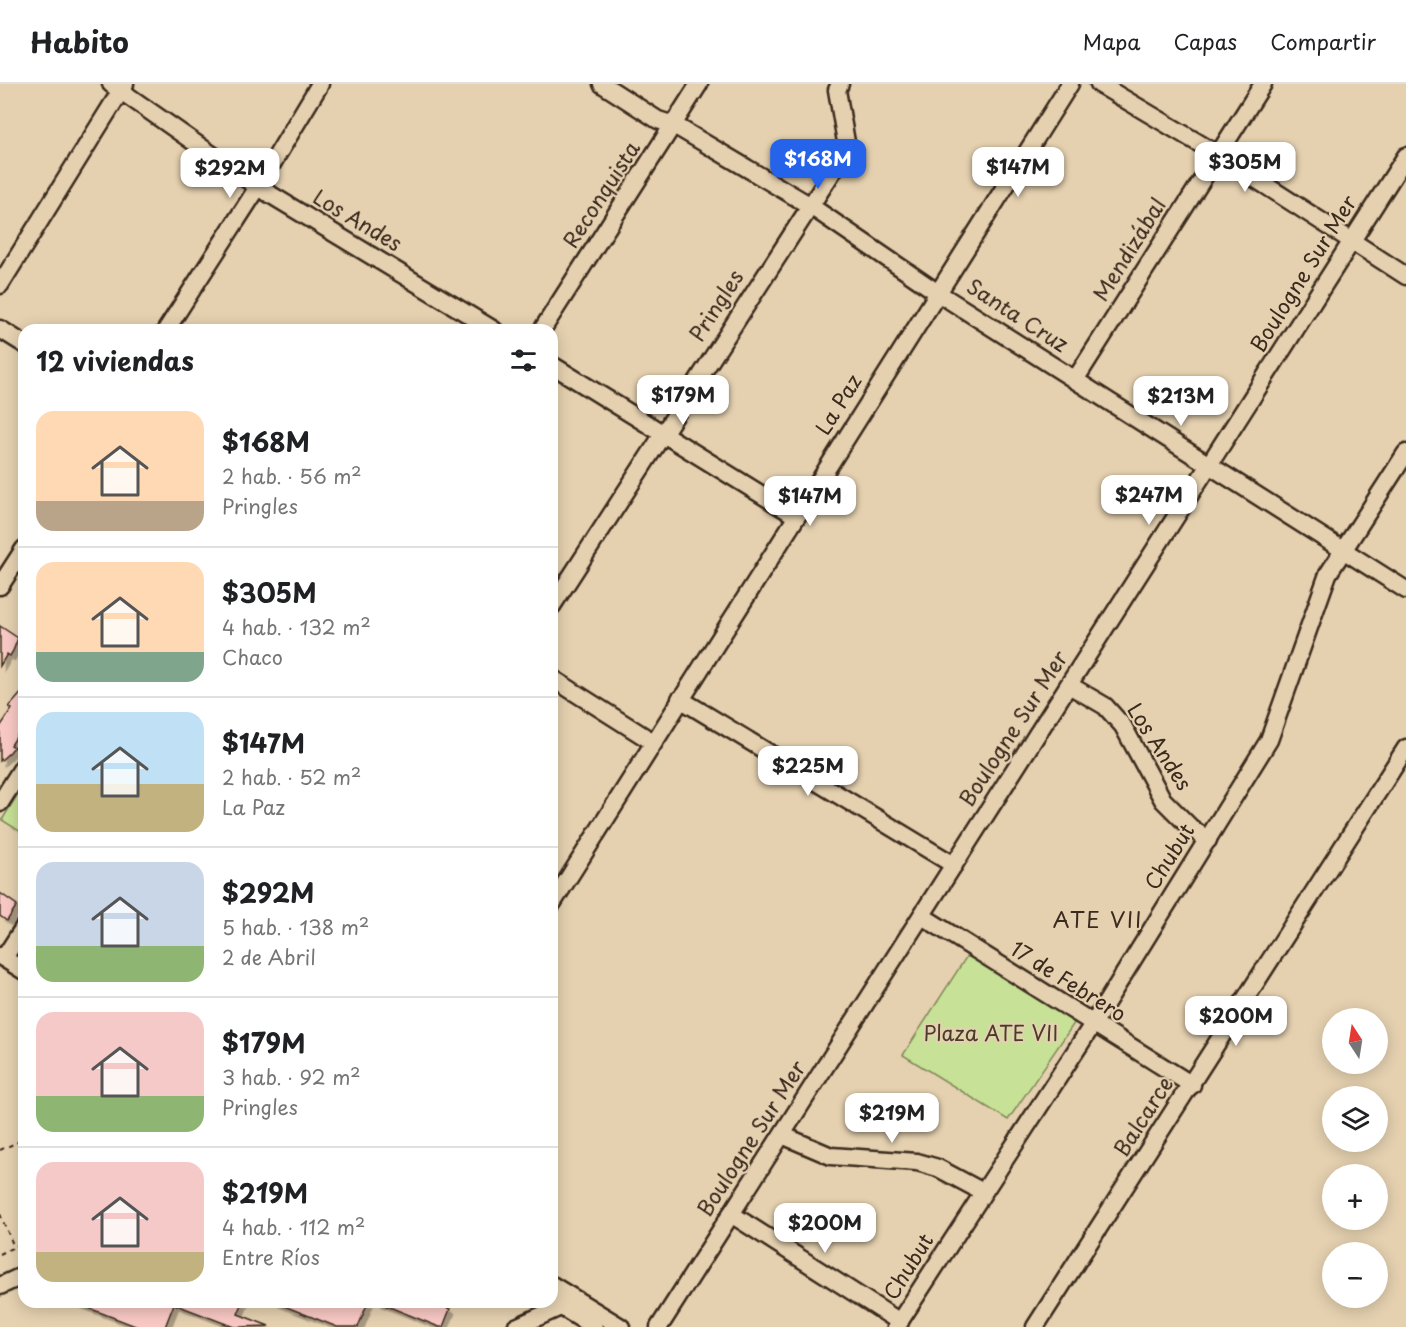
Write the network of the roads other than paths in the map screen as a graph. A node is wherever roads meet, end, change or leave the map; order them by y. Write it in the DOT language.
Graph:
graph roads {
  1 [pos="320,84"];
  2 [pos="602,84"];
  3 [pos="699,84"];
  4 [pos="840,84"];
  5 [pos="1070,84"];
  6 [pos="1099,84"];
  7 [pos="1263,84"];
  8 [pos="119,86"];
  9 [pos="674,124"];
  10 [pos="1217,154"];
  11 [pos="1406,156"];
  12 [pos="258,187"];
  13 [pos="809,205"];
  14 [pos="1351,242"];
  15 [pos="1406,276"];
  16 [pos="0,285"];
  17 [pos="938,292"];
  18 [pos="170,324"];
  19 [pos="484,324"];
  20 [pos="546,324"];
  21 [pos="0,329"];
  22 [pos="18,340"];
  23 [pos="558,370"];
  24 [pos="1075,380"];
  25 [pos="662,433"];
  26 [pos="1406,453"];
  27 [pos="1209,466"];
  28 [pos="796,516"];
  29 [pos="1344,551"];
  30 [pos="18,558"];
  31 [pos="0,586"];
  32 [pos="1406,590"];
  33 [pos="558,597"];
  34 [pos="558,682"];
  35 [pos="1069,685"];
  36 [pos="680,699"];
  37 [pos="653,742"];
  38 [pos="1406,748"];
  39 [pos="18,774"];
  40 [pos="0,803"];
  41 [pos="1208,840"];
  42 [pos="954,865"];
  43 [pos="558,894"];
  44 [pos="921,916"];
  45 [pos="18,935"];
  46 [pos="2,957"];
  47 [pos="18,967"];
  48 [pos="1093,1024"];
  49 [pos="1192,1085"];
  50 [pos="782,1135"];
  51 [pos="983,1192"];
  52 [pos="731,1214"];
  53 [pos="18,1278"];
  54 [pos="0,1286"];
  55 [pos="563,1303"];
  56 [pos="553,1308"];
  57 [pos="898,1325"];
  58 [pos="516,1327"];
  59 [pos="594,1327"];
  60 [pos="621,1327"];
  61 [pos="659,1327"];
  62 [pos="1035,1327"];
  1 -- 12 [label="street"];
  2 -- 9 [label="street, Santa Cruz"];
  3 -- 9 [label="street, Reconquista"];
  4 -- 13 [label="street, Pringles"];
  5 -- 17 [label="street, La Paz"];
  6 -- 10 [label="street"];
  7 -- 10 [label="street, Mendizábal"];
  8 -- 12 [label="street, Los Andes"];
  8 -- 16 [label="street"];
  9 -- 13 [label="street, Santa Cruz"];
  9 -- 20 [label="street, Reconquista"];
  10 -- 14 [label="street"];
  10 -- 24 [label="street, Mendizábal"];
  11 -- 14 [label="street, Boulogne Sur Mer"];
  12 -- 18 [label="street"];
  12 -- 19 [label="street, Los Andes"];
  13 -- 17 [label="street, Santa Cruz"];
  13 -- 25 [label="street, Pringles"];
  14 -- 15 [label="street"];
  14 -- 27 [label="street, Boulogne Sur Mer"];
  17 -- 24 [label="street, Santa Cruz"];
  17 -- 28 [label="street, La Paz"];
  21 -- 22 [label="street"];
  23 -- 25 [label="street"];
  24 -- 27 [label="street, Santa Cruz"];
  25 -- 28 [label="street"];
  25 -- 33 [label="street, Pringles"];
  26 -- 29 [label="street, Chubut"];
  27 -- 29 [label="street, Santa Cruz"];
  27 -- 35 [label="street, Boulogne Sur Mer"];
  28 -- 36 [label="street, La Paz"];
  29 -- 32 [label="street, Santa Cruz"];
  29 -- 41 [label="street, Chubut"];
  30 -- 31 [label="street"];
  34 -- 37 [label="street"];
  35 -- 41 [label="street, Los Andes"];
  35 -- 42 [label="street, Boulogne Sur Mer"];
  36 -- 37 [label="street, La Paz"];
  36 -- 42 [label="street"];
  37 -- 43 [label="street, La Paz"];
  38 -- 49 [label="street, Balcarce"];
  39 -- 40 [label="street"];
  41 -- 48 [label="street, Chubut"];
  42 -- 44 [label="street, Boulogne Sur Mer"];
  44 -- 48 [label="street, 17 de Febrero"];
  44 -- 50 [label="street, Boulogne Sur Mer"];
  45 -- 46 [label="street"];
  46 -- 47 [label="street"];
  48 -- 49 [label="street, 17 de Febrero"];
  48 -- 51 [label="street, Chubut"];
  49 -- 62 [label="street, Balcarce"];
  50 -- 51 [label="street"];
  50 -- 52 [label="street, Boulogne Sur Mer"];
  51 -- 57 [label="street, Chubut"];
  52 -- 57 [label="street"];
  52 -- 61 [label="street, Boulogne Sur Mer"];
  53 -- 54 [label="street"];
  55 -- 59 [label="street"];
  55 -- 60 [label="street"];
  56 -- 58 [label="street"];
}
